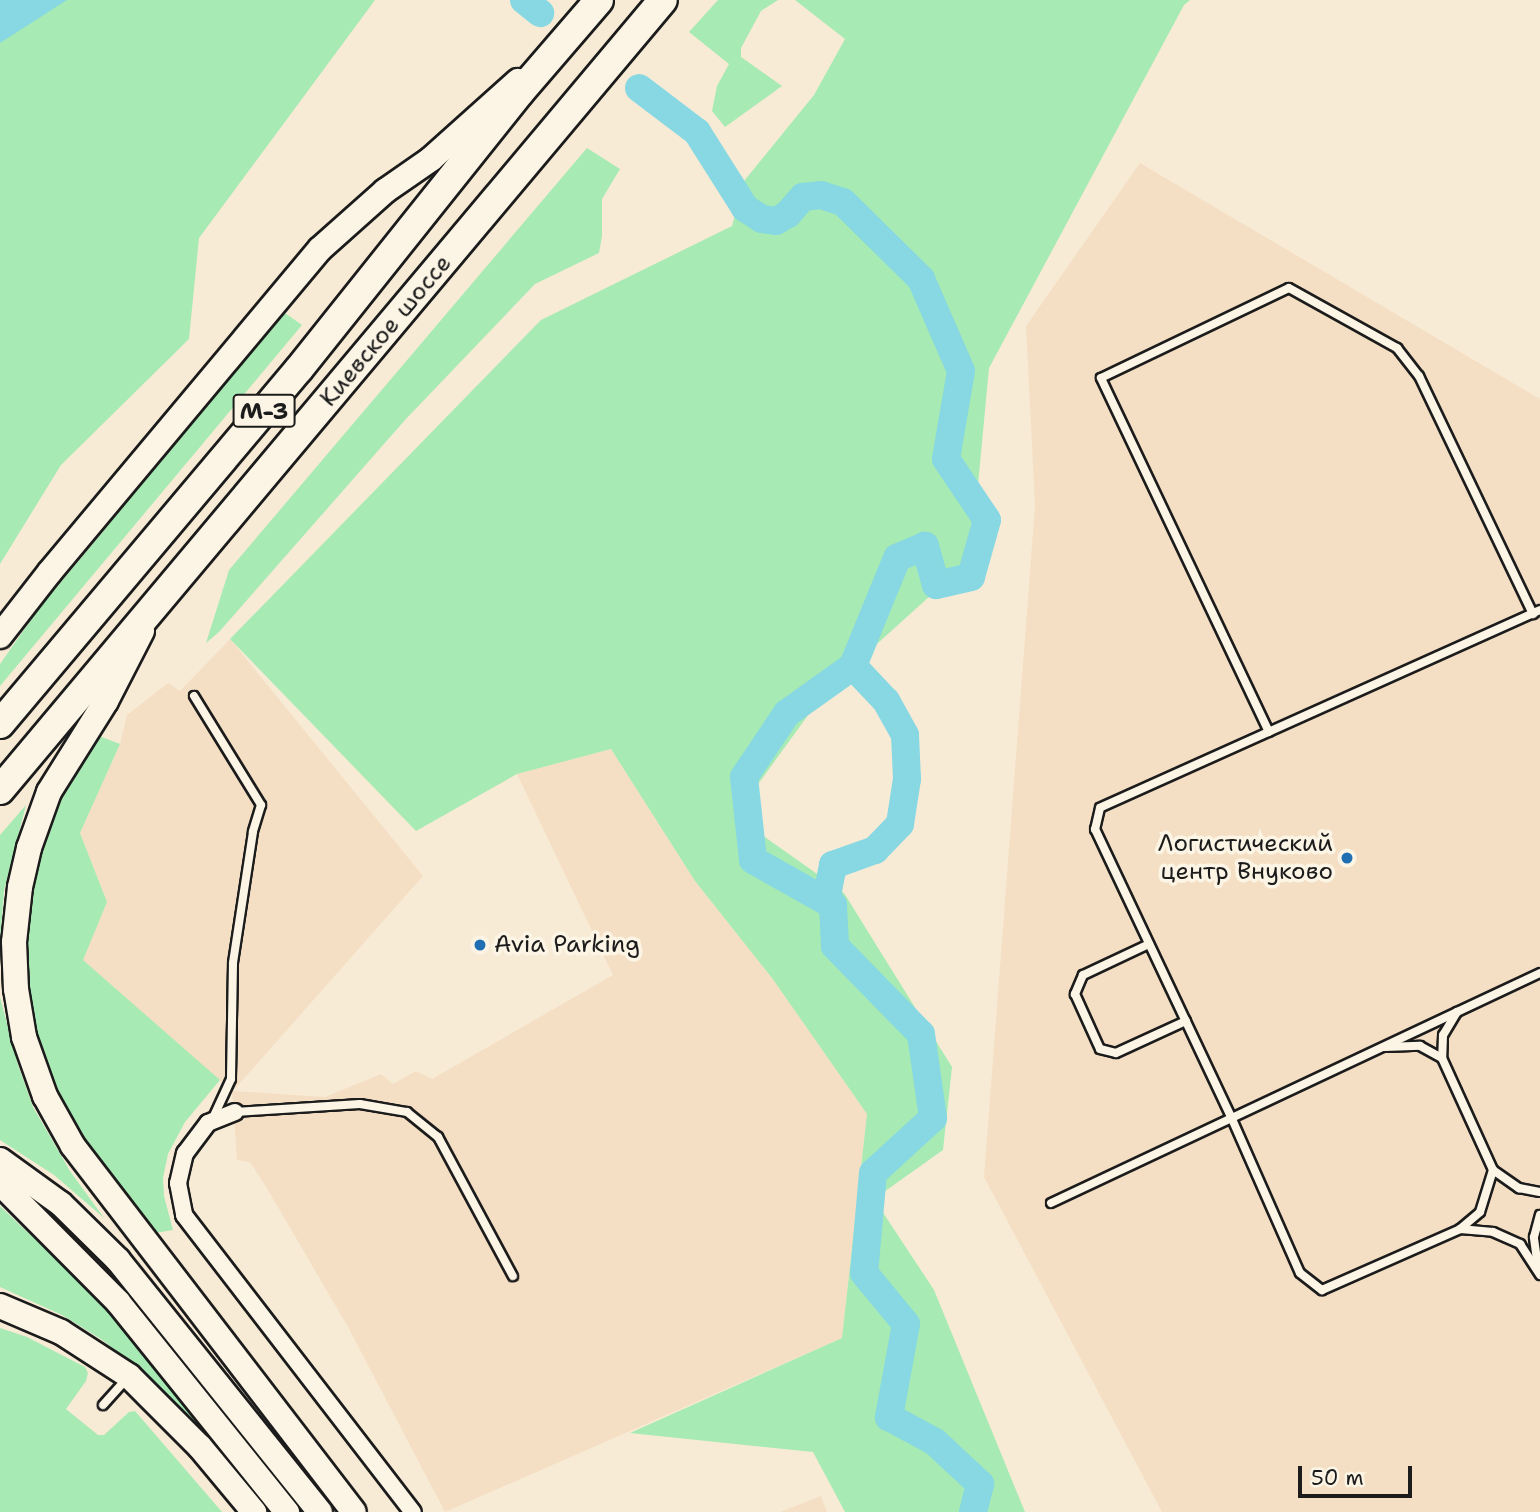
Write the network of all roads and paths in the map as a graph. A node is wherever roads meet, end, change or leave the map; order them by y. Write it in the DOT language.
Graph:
graph roads {
  1 [pos="658,5"];
  2 [pos="590,10"];
  3 [pos="517,88"];
  4 [pos="1540,603"];
  5 [pos="1536,612"];
  6 [pos="151,613"];
  7 [pos="0,636"];
  8 [pos="194,696"];
  9 [pos="0,724"];
  10 [pos="1269,732"];
  11 [pos="0,790"];
  12 [pos="1149,944"];
  13 [pos="1540,973"];
  14 [pos="1457,1012"];
  15 [pos="1186,1021"];
  16 [pos="1382,1048"];
  17 [pos="1442,1058"];
  18 [pos="235,1112"];
  19 [pos="1232,1119"];
  20 [pos="212,1121"];
  21 [pos="0,1160"];
  22 [pos="1493,1170"];
  23 [pos="0,1183"];
  24 [pos="1540,1192"];
  25 [pos="1051,1203"];
  26 [pos="1540,1215"];
  27 [pos="1460,1229"];
  28 [pos="1540,1273"];
  29 [pos="513,1276"];
  30 [pos="0,1306"];
  31 [pos="129,1376"];
  32 [pos="103,1405"];
  33 [pos="254,1512"];
  34 [pos="287,1512"];
  35 [pos="320,1512"];
  36 [pos="354,1512"];
  37 [pos="413,1512"];
  1 -- 6 [label="highway, Киевское шоссе / М-3"];
  2 -- 3 [label="highway, Киевское шоссе / М-3"];
  3 -- 7 [label="main road"];
  3 -- 9 [label="highway, Киевское шоссе / М-3"];
  4 -- 5 [label="lane"];
  5 -- 10 [label="lane"];
  5 -- 10 [label="lane"];
  6 -- 11 [label="highway, Киевское шоссе / М-3"];
  6 -- 36 [label="main road"];
  8 -- 20 [label="lane"];
  10 -- 12 [label="lane"];
  12 -- 15 [label="lane"];
  12 -- 15 [label="lane"];
  13 -- 14 [label="lane"];
  14 -- 16 [label="lane"];
  14 -- 17 [label="lane"];
  15 -- 19 [label="lane"];
  16 -- 17 [label="lane"];
  16 -- 19 [label="lane"];
  17 -- 22 [label="lane"];
  18 -- 20 [label="street"];
  18 -- 29 [label="lane"];
  19 -- 25 [label="lane"];
  19 -- 27 [label="lane"];
  20 -- 37 [label="street"];
  21 -- 35 [label="main road"];
  22 -- 24 [label="lane"];
  22 -- 27 [label="lane"];
  23 -- 34 [label="main road"];
  26 -- 28 [label="lane"];
  27 -- 28 [label="lane"];
  30 -- 31 [label="main road"];
  31 -- 32 [label="lane"];
  31 -- 33 [label="main road"];
}
